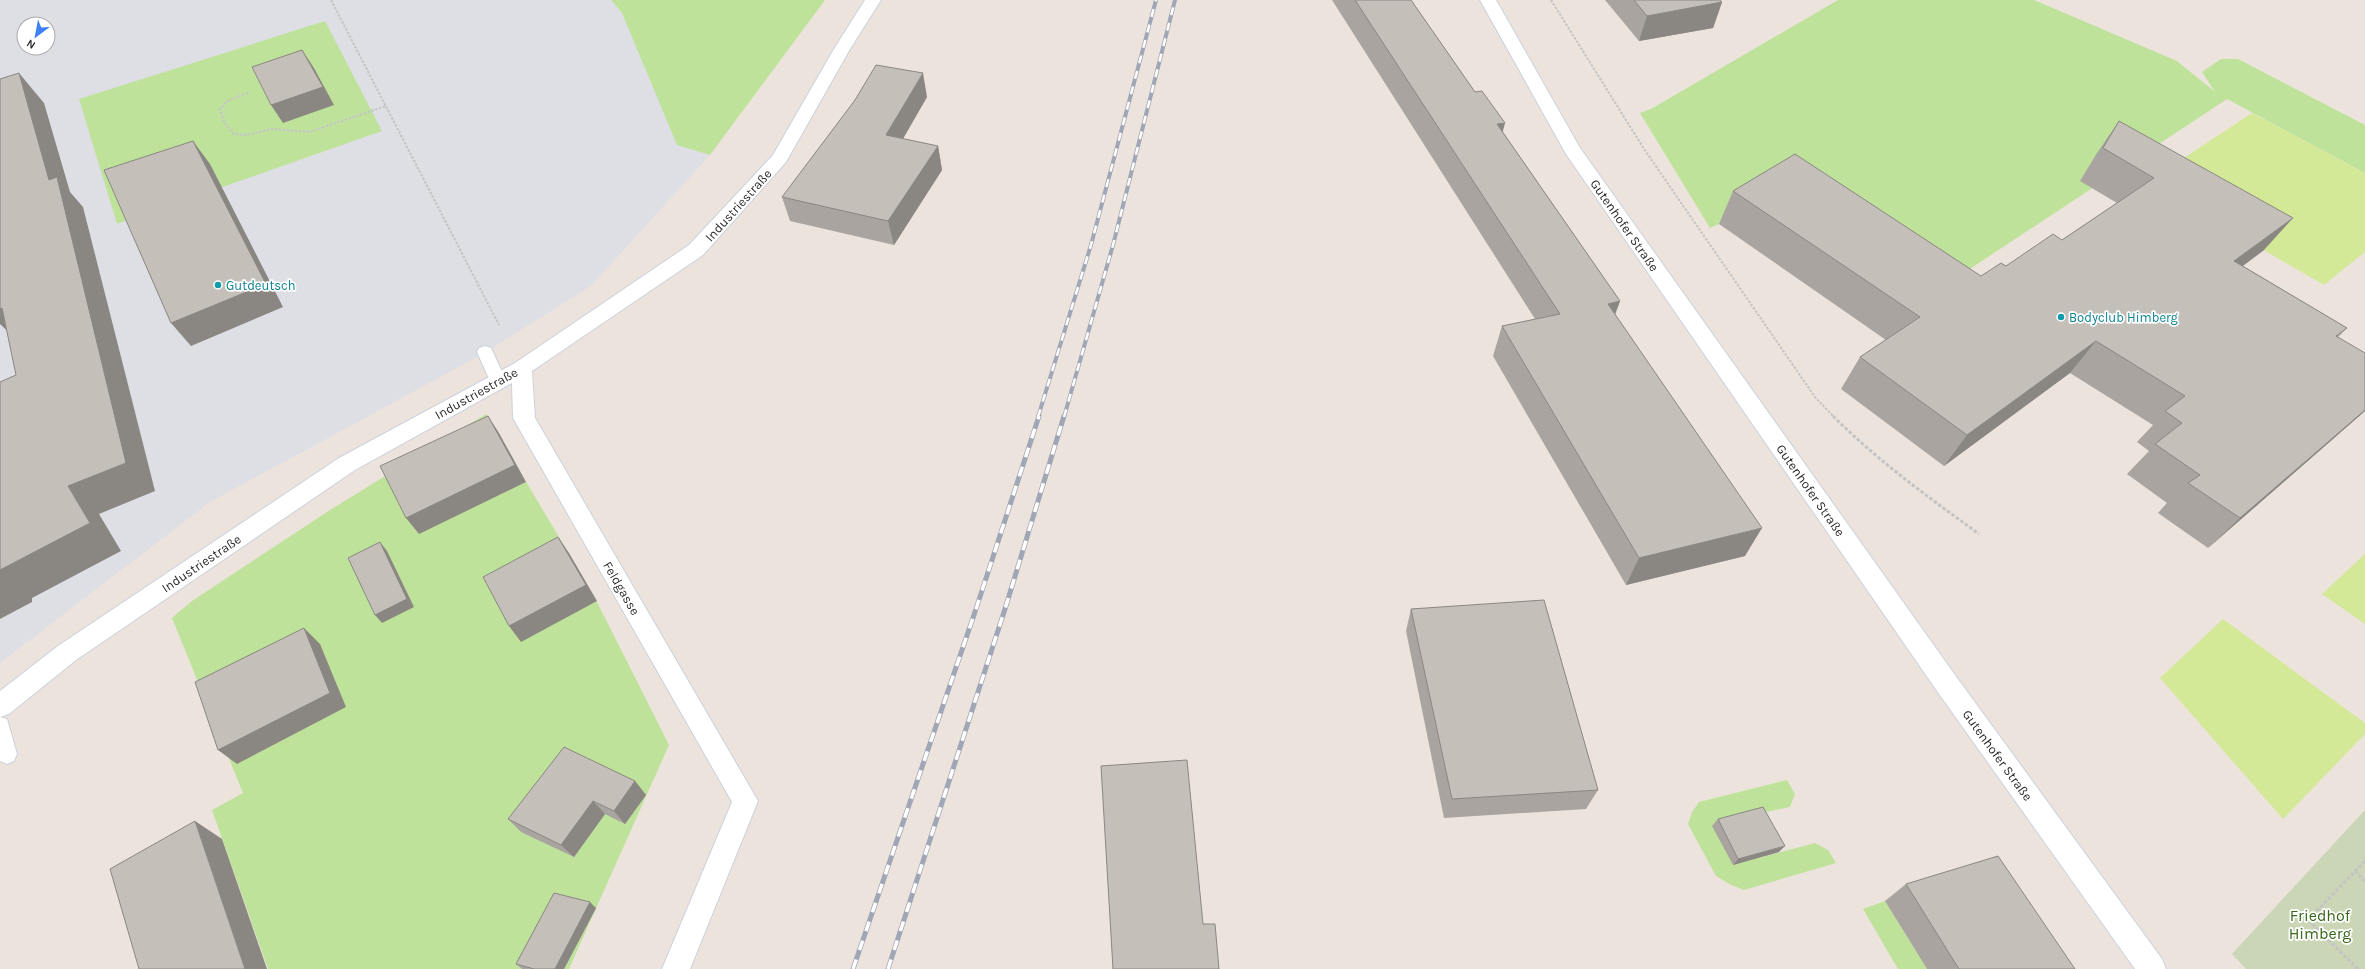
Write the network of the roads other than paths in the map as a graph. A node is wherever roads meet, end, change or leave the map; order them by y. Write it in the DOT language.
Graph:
graph roads {
  1 [pos="873,0"];
  2 [pos="1488,0"];
  3 [pos="485,352"];
  4 [pos="522,368"];
  5 [pos="498,381"];
  6 [pos="0,706"];
  7 [pos="0,726"];
  8 [pos="7,754"];
  9 [pos="676,969"];
  10 [pos="2152,969"];
  1 -- 4 [label="street, Industriestraße"];
  2 -- 10 [label="street, Gutenhofer Straße"];
  3 -- 5 [label="lane"];
  4 -- 5 [label="street, Industriestraße"];
  4 -- 9 [label="street, Feldgasse"];
  5 -- 6 [label="street, Industriestraße"];
  7 -- 8 [label="lane"];
}
